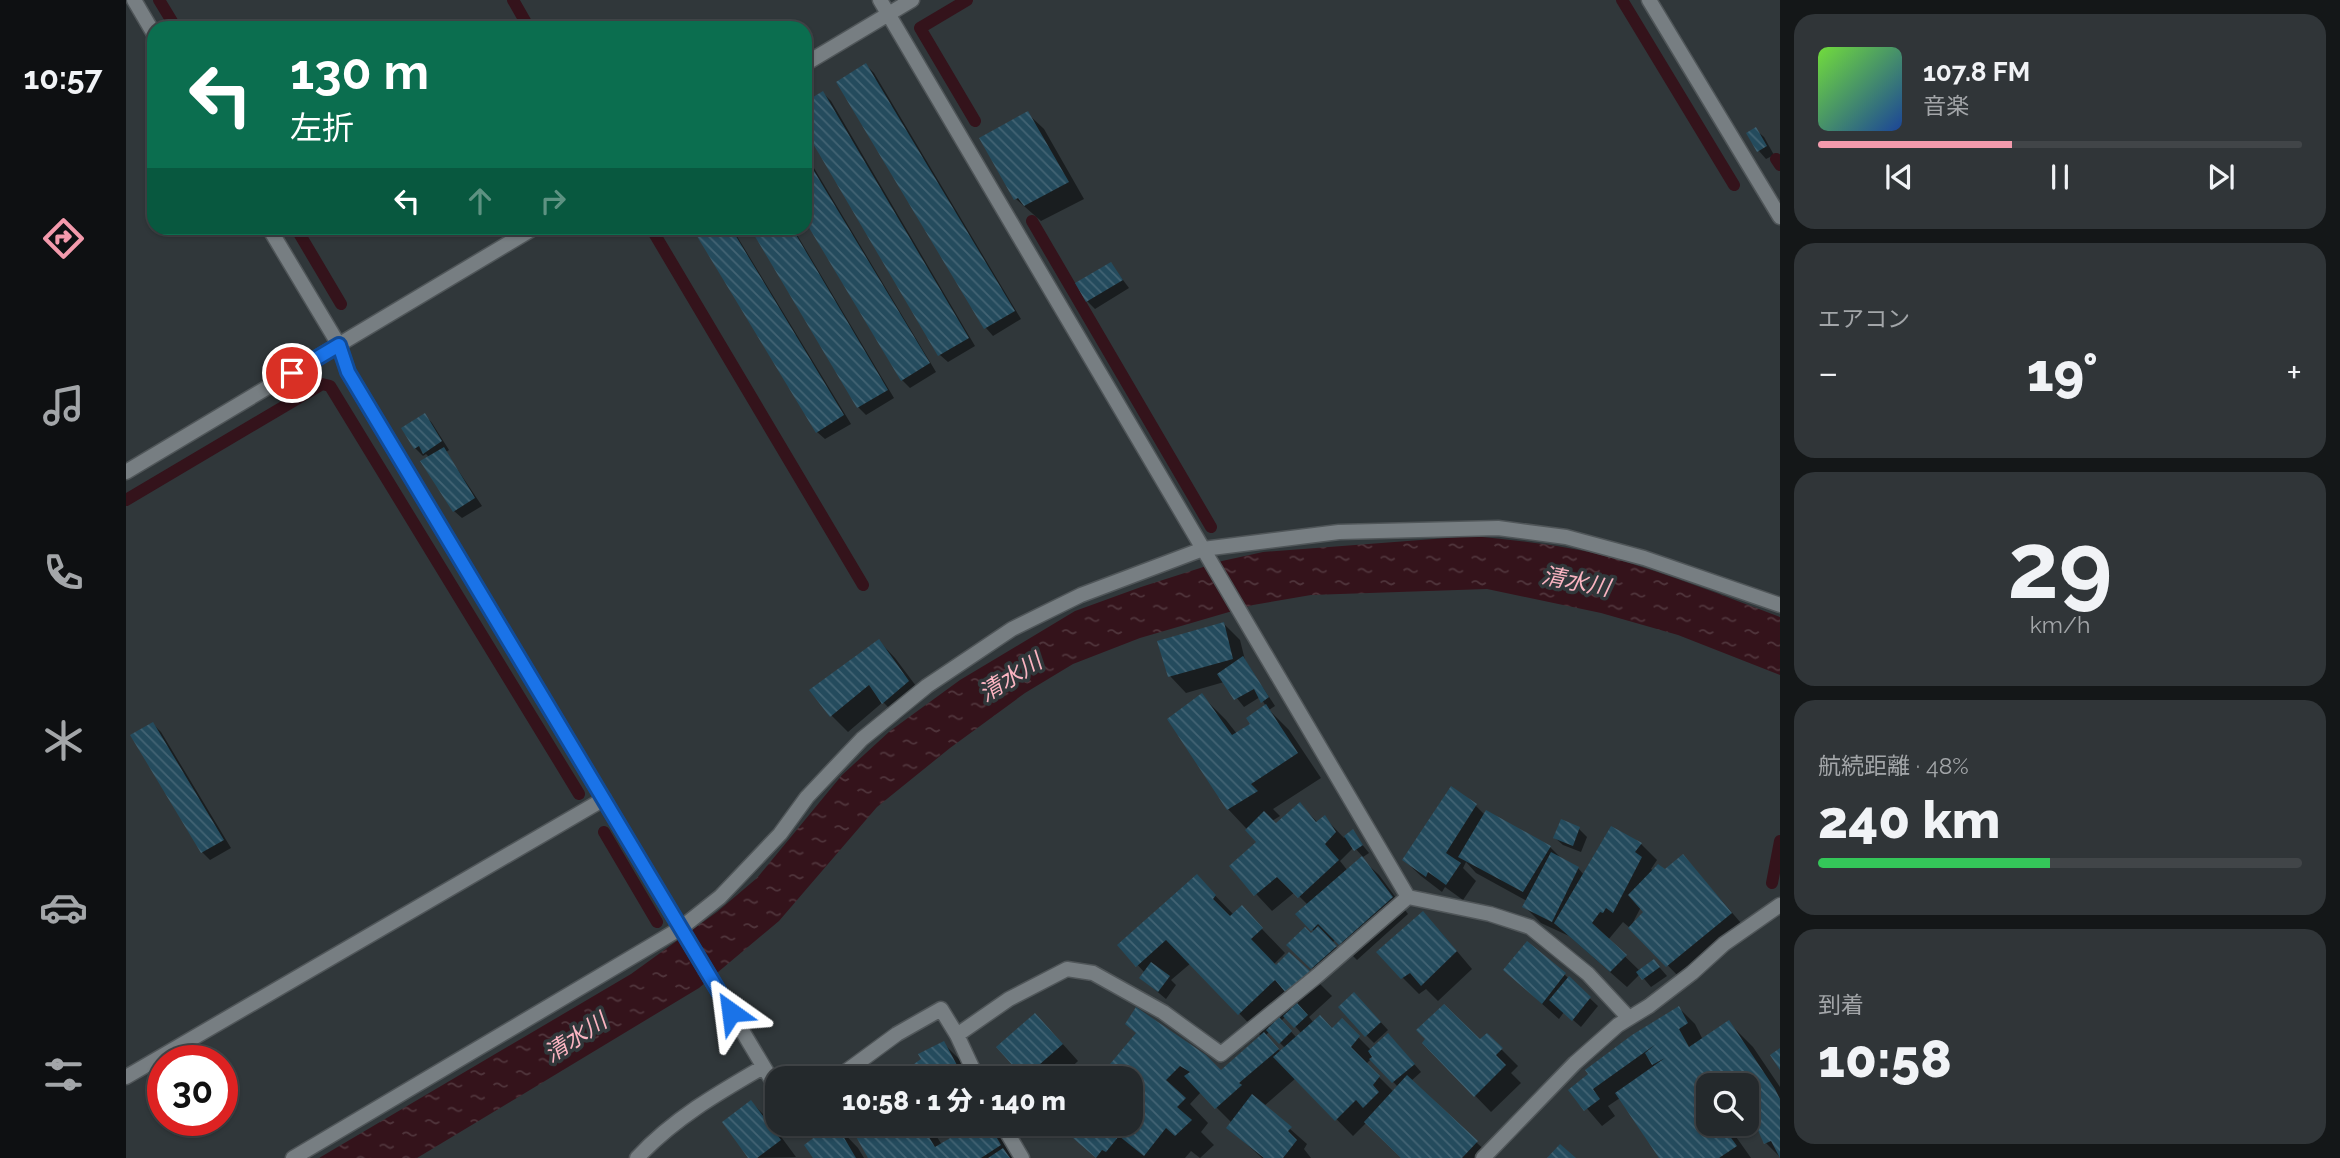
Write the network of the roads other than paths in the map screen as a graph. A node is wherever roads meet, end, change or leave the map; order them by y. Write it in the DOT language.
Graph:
graph roads {
  1 [pos="134,0"];
  2 [pos="880,0"];
  3 [pos="912,0"];
  4 [pos="1648,0"];
  5 [pos="888,14"];
  6 [pos="147,22"];
  7 [pos="812,60"];
  8 [pos="1780,217"];
  9 [pos="273,235"];
  10 [pos="522,235"];
  11 [pos="339,345"];
  12 [pos="126,472"];
  13 [pos="1203,549"];
  14 [pos="1780,605"];
  15 [pos="604,799"];
  16 [pos="1408,897"];
  17 [pos="1780,905"];
  18 [pos="681,928"];
  19 [pos="1629,1018"];
  20 [pos="957,1035"];
  21 [pos="853,1066"];
  22 [pos="971,1066"];
  23 [pos="763,1067"];
  24 [pos="765,1070"];
  25 [pos="126,1077"];
  26 [pos="1009,1136"];
  27 [pos="293,1158"];
  28 [pos="637,1158"];
  29 [pos="1022,1158"];
  30 [pos="1483,1158"];
  1 -- 6 [label="street"];
  2 -- 5 [label="street"];
  3 -- 5 [label="street"];
  4 -- 8 [label="street"];
  5 -- 7 [label="street"];
  5 -- 13 [label="street"];
  9 -- 11 [label="street"];
  10 -- 11 [label="street"];
  11 -- 12 [label="street"];
  11 -- 15 [label="street"];
  13 -- 14 [label="street"];
  13 -- 16 [label="street"];
  13 -- 18 [label="street"];
  15 -- 18 [label="street"];
  15 -- 25 [label="street"];
  16 -- 19 [label="street"];
  16 -- 20 [label="street"];
  17 -- 19 [label="street"];
  18 -- 23 [label="street"];
  18 -- 27 [label="street"];
  19 -- 30 [label="street"];
  20 -- 21 [label="street"];
  20 -- 22 [label="street"];
  23 -- 24 [label="street"];
  23 -- 28 [label="street"];
  26 -- 29 [label="street"];
}
